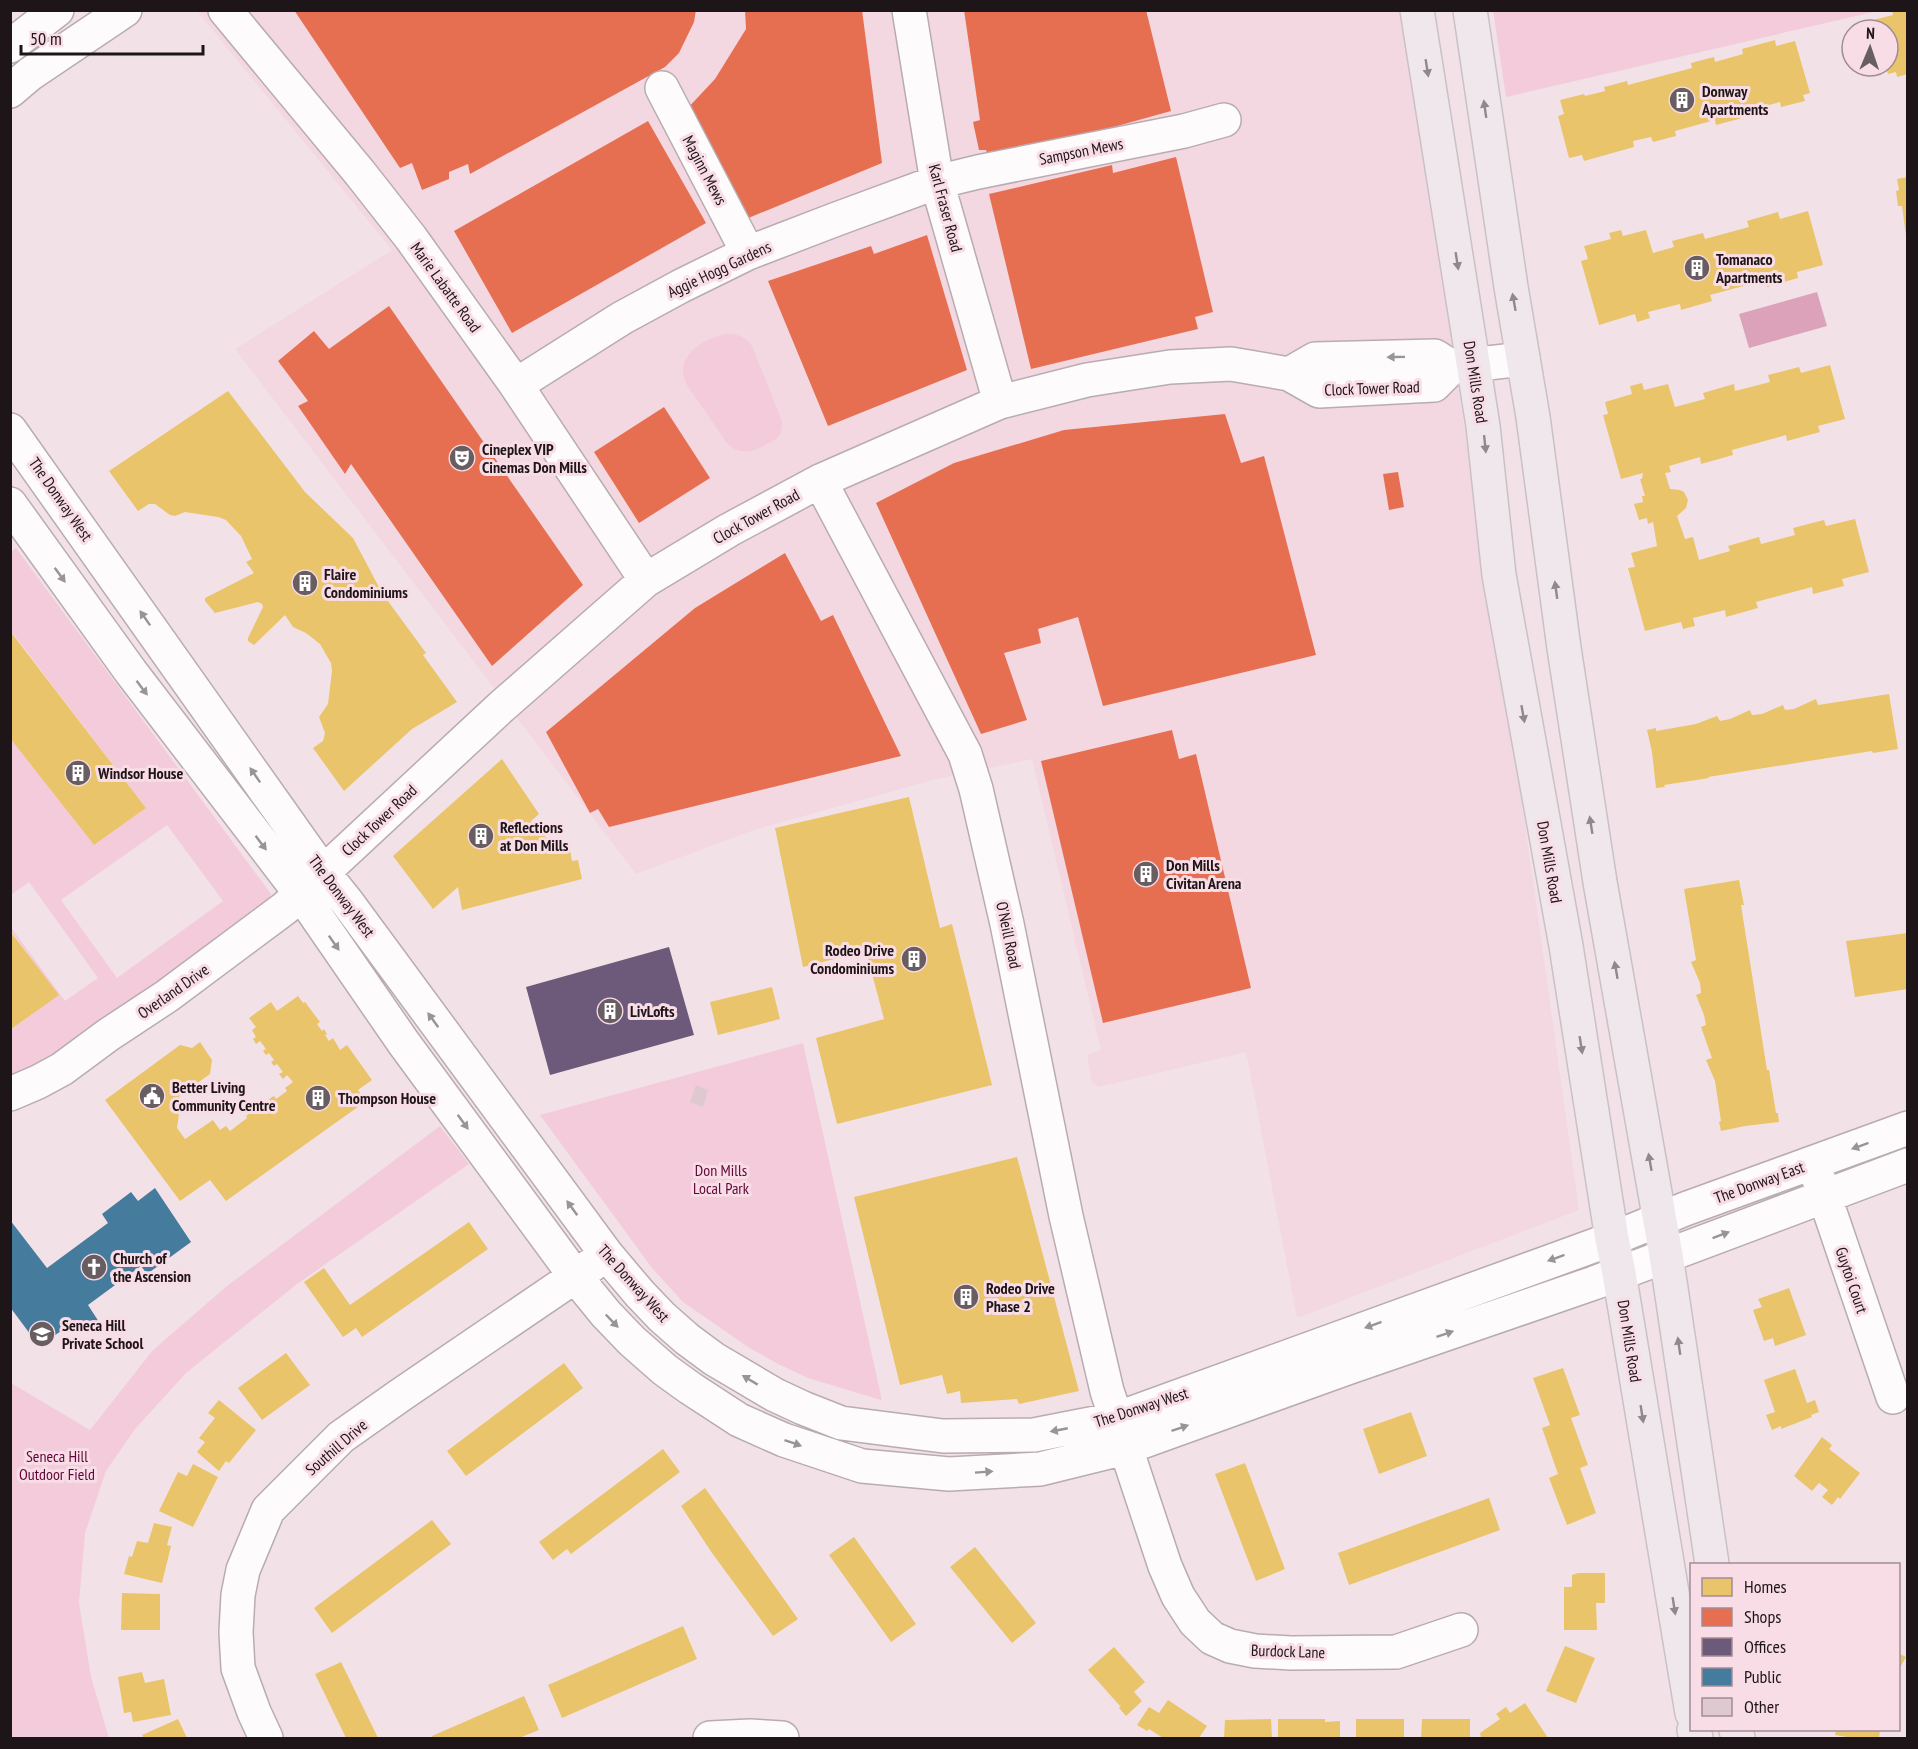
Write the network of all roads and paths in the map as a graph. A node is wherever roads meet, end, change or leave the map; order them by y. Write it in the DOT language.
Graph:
graph roads {
  1 [pos="57,10"];
  2 [pos="125,10"];
  3 [pos="225,10"];
  4 [pos="909,10"];
  5 [pos="1418,10"];
  6 [pos="1470,10"];
  7 [pos="10,46"];
  8 [pos="662,88"];
  9 [pos="10,91"];
  10 [pos="1224,120"];
  11 [pos="937,182"];
  12 [pos="748,253"];
  13 [pos="1523,359"];
  14 [pos="1462,366"];
  15 [pos="516,385"];
  16 [pos="1000,402"];
  17 [pos="10,430"];
  18 [pos="820,481"];
  19 [pos="62,501"];
  20 [pos="18,516"];
  21 [pos="646,580"];
  22 [pos="312,883"];
  23 [pos="468,1067"];
  24 [pos="439,1088"];
  25 [pos="10,1094"];
  26 [pos="1908,1128"];
  27 [pos="1813,1162"];
  28 [pos="1908,1165"];
  29 [pos="1824,1196"];
  30 [pos="1660,1220"];
  31 [pos="1612,1239"];
  32 [pos="607,1255"];
  33 [pos="1666,1255"];
  34 [pos="1619,1273"];
  35 [pos="575,1276"];
  36 [pos="1893,1397"];
  37 [pos="1120,1433"];
  38 [pos="1712,1563"];
  39 [pos="1461,1630"];
  40 [pos="1690,1701"];
  41 [pos="266,1738"];
  42 [pos="710,1738"];
  43 [pos="782,1738"];
  1 -- 7 [label="street"];
  2 -- 9 [label="street"];
  3 -- 15 [label="street, Marie Labatte Road"];
  4 -- 11 [label="street, Karl Fraser Road"];
  5 -- 14 [label="main road, Don Mills Road, one-way"];
  13 -- 6 [label="main road, one-way"];
  8 -- 12 [label="street, Maginn Mews"];
  10 -- 11 [label="street, Sampson Mews"];
  11 -- 12 [label="street, Aggie Hogg Gardens"];
  11 -- 16 [label="street, Karl Fraser Road"];
  12 -- 15 [label="street, Aggie Hogg Gardens"];
  13 -- 14 [label="street"];
  30 -- 13 [label="main road, one-way"];
  14 -- 16 [label="street, Clock Tower Road"];
  14 -- 31 [label="main road, Don Mills Road, one-way"];
  15 -- 21 [label="street, Marie Labatte Road"];
  16 -- 18 [label="street, Clock Tower Road"];
  17 -- 19 [label="street, The Donway West"];
  18 -- 21 [label="street, Clock Tower Road"];
  18 -- 37 [label="street, O'Neill Road"];
  19 -- 20 [label="street"];
  22 -- 19 [label="street, The Donway West, one-way"];
  20 -- 22 [label="street, The Donway West, one-way"];
  21 -- 22 [label="street, Clock Tower Road"];
  23 -- 22 [label="street, The Donway West, one-way"];
  22 -- 24 [label="street, The Donway West, one-way"];
  22 -- 25 [label="street, Overland Drive"];
  23 -- 24 [label="street"];
  32 -- 23 [label="street, The Donway West, one-way"];
  24 -- 35 [label="street, The Donway West, one-way"];
  26 -- 27 [label="street, The Donway East, one-way"];
  27 -- 29 [label="street, Guytoi Court"];
  27 -- 30 [label="street, The Donway East"];
  28 -- 29 [label="street"];
  33 -- 29 [label="street, one-way"];
  29 -- 36 [label="street, Guytoi Court"];
  30 -- 31 [label="street, The Donway East"];
  30 -- 33 [label="main road"];
  31 -- 34 [label="main road, Don Mills Road"];
  31 -- 37 [label="street, The Donway West, one-way"];
  32 -- 35 [label="street, Southill Drive"];
  37 -- 32 [label="street, The Donway West, one-way"];
  33 -- 34 [label="street"];
  38 -- 33 [label="main road, one-way"];
  37 -- 34 [label="street, The Donway West, one-way"];
  34 -- 40 [label="main road, Don Mills Road, one-way"];
  35 -- 37 [label="street, The Donway West, one-way"];
  35 -- 41 [label="street, Southill Drive"];
  37 -- 39 [label="street, Burdock Lane"];
  42 -- 43 [label="street"];
}
